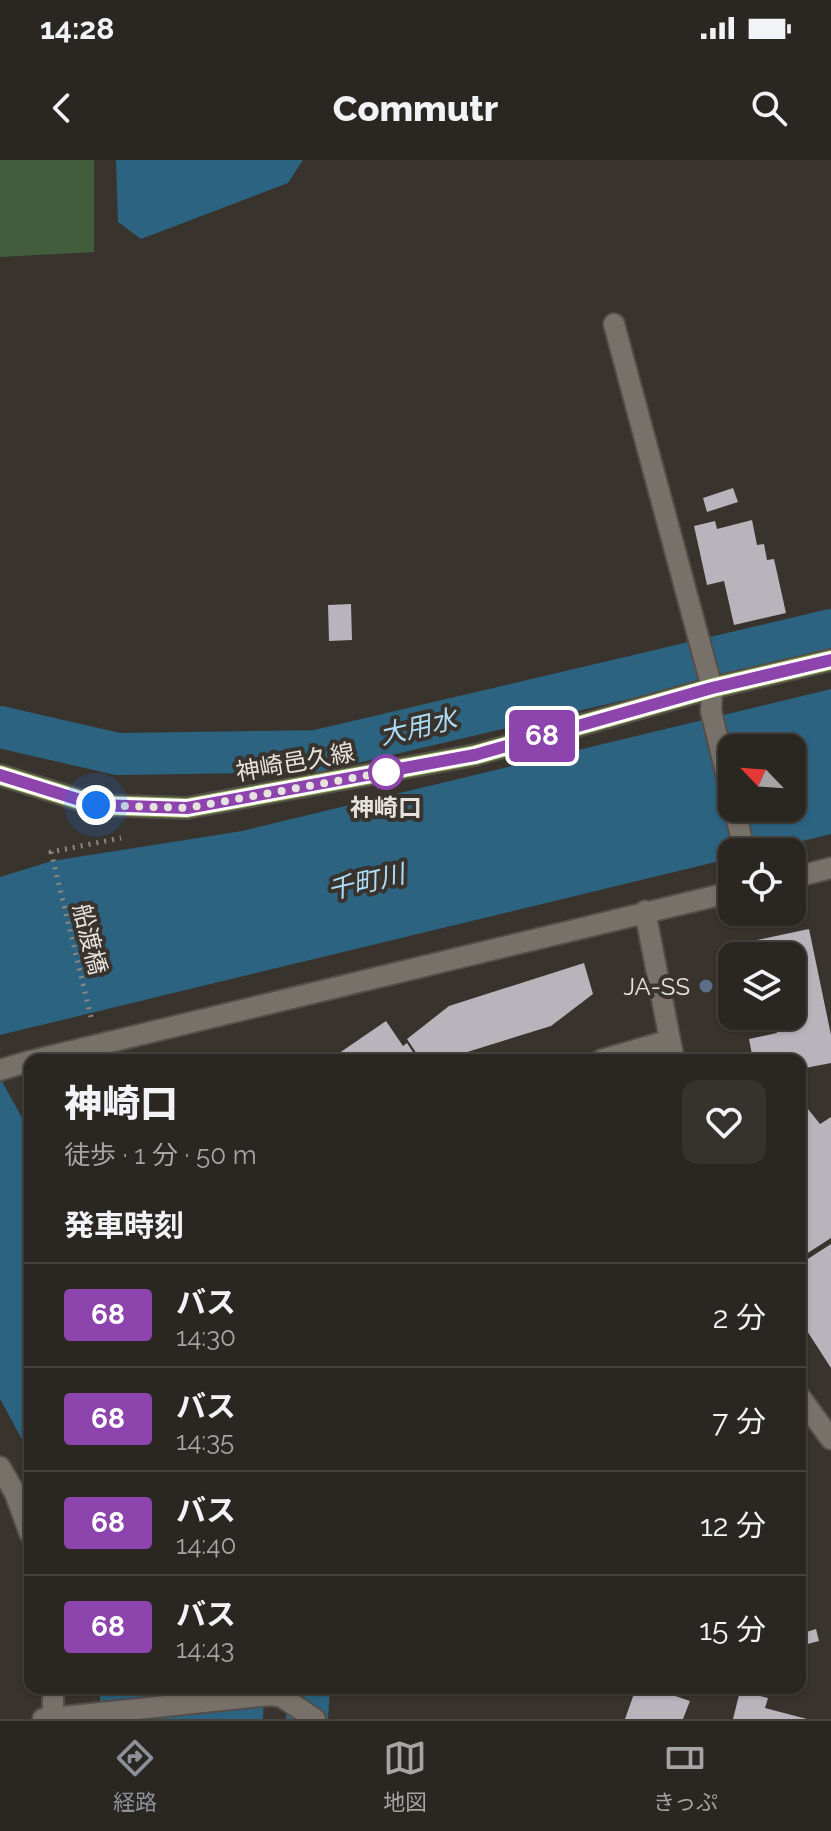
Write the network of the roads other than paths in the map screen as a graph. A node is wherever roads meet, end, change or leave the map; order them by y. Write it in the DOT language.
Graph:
graph roads {
  1 [pos="614,324"];
  2 [pos="831,660"];
  3 [pos="712,688"];
  4 [pos="718,740"];
  5 [pos="0,775"];
  6 [pos="831,868"];
  7 [pos="806,874"];
  8 [pos="718,895"];
  9 [pos="645,911"];
  10 [pos="672,1050"];
  11 [pos="70,1054"];
  12 [pos="644,1054"];
  13 [pos="24,1065"];
  14 [pos="0,1070"];
  15 [pos="806,1405"];
  16 [pos="831,1439"];
  17 [pos="0,1467"];
  18 [pos="24,1518"];
  19 [pos="54,1694"];
  20 [pos="281,1701"];
  21 [pos="60,1718"];
  22 [pos="43,1719"];
  23 [pos="315,1719"];
  1 -- 3 [label="street"];
  2 -- 3 [label="main road, 神崎邑久線"];
  3 -- 4 [label="street"];
  3 -- 5 [label="main road, 神崎邑久線"];
  6 -- 7 [label="street"];
  8 -- 9 [label="street"];
  9 -- 10 [label="street"];
  9 -- 11 [label="street"];
  10 -- 12 [label="street"];
  13 -- 14 [label="street"];
  15 -- 16 [label="street"];
  17 -- 18 [label="street"];
  19 -- 21 [label="street"];
  20 -- 21 [label="street"];
  20 -- 23 [label="street"];
  21 -- 22 [label="street"];
}
